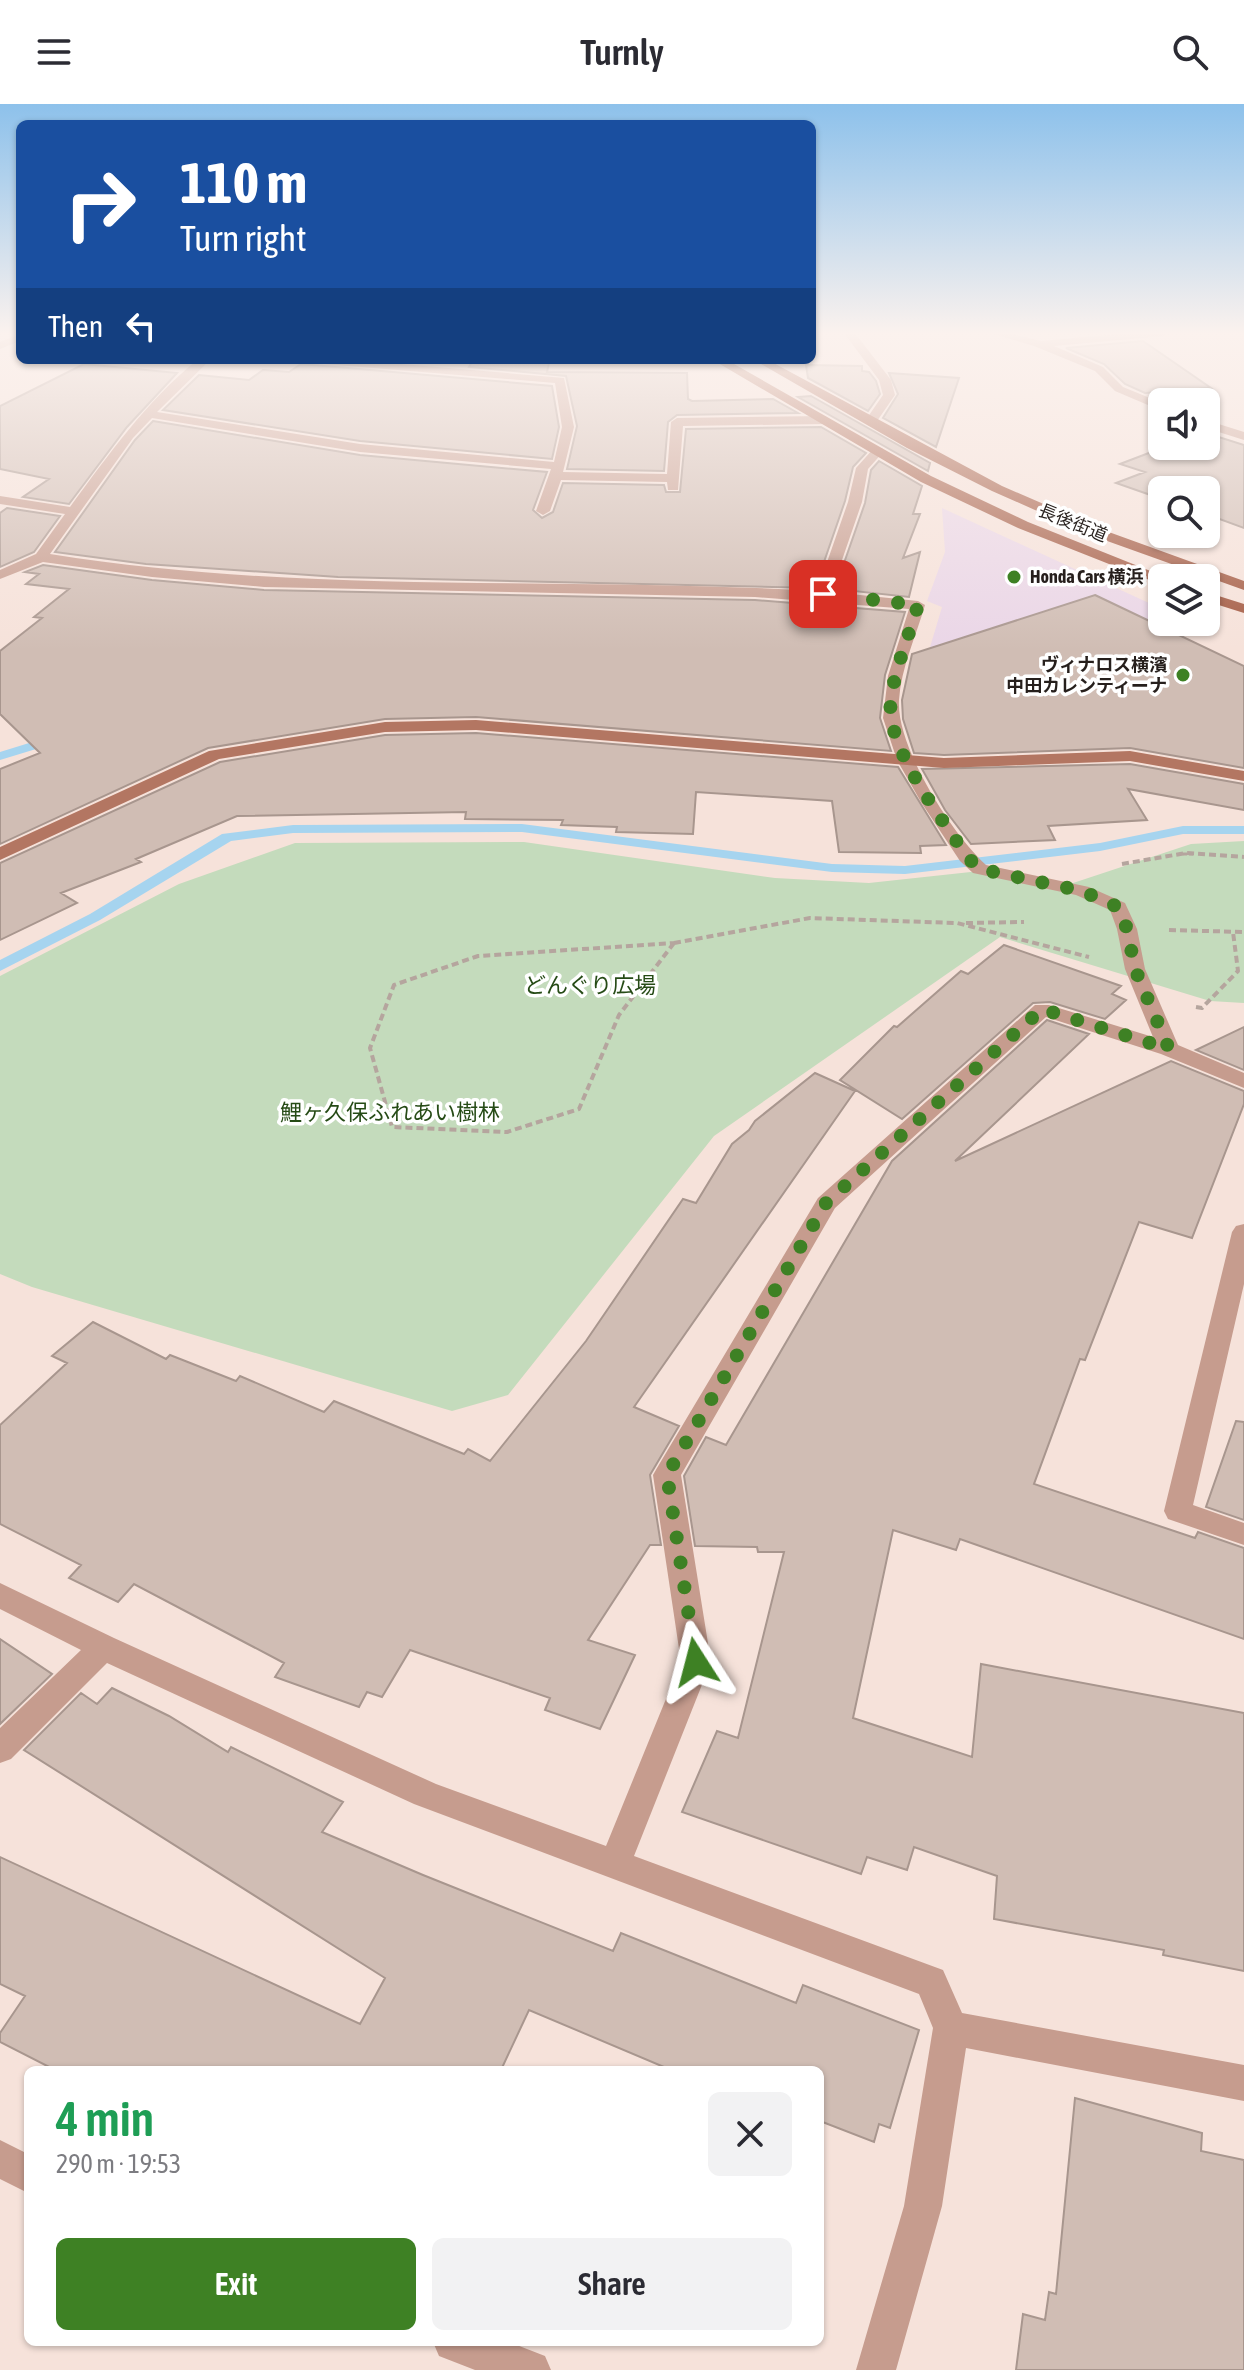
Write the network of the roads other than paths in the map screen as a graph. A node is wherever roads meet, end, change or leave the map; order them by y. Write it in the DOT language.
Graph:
graph roads {
  1 [pos="129,439"];
  2 [pos="303,439"];
  3 [pos="565,439"];
  4 [pos="676,439"];
  5 [pos="857,439"];
  6 [pos="903,439"];
  7 [pos="878,451"];
  8 [pos="557,471"];
  9 [pos="0,500"];
  10 [pos="543,511"];
  11 [pos="76,512"];
  12 [pos="41,557"];
  13 [pos="1148,574"];
  14 [pos="0,575"];
  15 [pos="1244,586"];
  16 [pos="823,594"];
  17 [pos="1220,601"];
  18 [pos="1244,609"];
  19 [pos="906,761"];
  20 [pos="1244,776"];
  21 [pos="0,854"];
  22 [pos="1169,1049"];
  23 [pos="1244,1081"];
  24 [pos="1244,1232"];
  25 [pos="1244,1534"];
  26 [pos="0,1595"];
  27 [pos="103,1647"];
  28 [pos="0,1749"];
  29 [pos="615,1864"];
  30 [pos="951,2028"];
  31 [pos="1244,2083"];
  32 [pos="0,2159"];
  33 [pos="24,2172"];
  34 [pos="464,2346"];
  35 [pos="531,2370"];
  36 [pos="876,2370"];
  1 -- 11 [label="street"];
  2 -- 8 [label="street"];
  3 -- 8 [label="street"];
  4 -- 8 [label="street"];
  5 -- 7 [label="main road, 長後街道"];
  6 -- 15 [label="main road, 長後街道"];
  7 -- 13 [label="main road, 長後街道"];
  7 -- 16 [label="street"];
  8 -- 10 [label="street"];
  9 -- 11 [label="street"];
  11 -- 12 [label="street"];
  12 -- 14 [label="street"];
  12 -- 16 [label="street"];
  16 -- 19 [label="street"];
  17 -- 18 [label="main road"];
  19 -- 20 [label="street"];
  19 -- 21 [label="street"];
  19 -- 22 [label="street"];
  22 -- 23 [label="street"];
  22 -- 29 [label="street"];
  24 -- 25 [label="street"];
  26 -- 27 [label="street"];
  27 -- 28 [label="street"];
  27 -- 29 [label="street"];
  29 -- 30 [label="street"];
  30 -- 31 [label="street"];
  30 -- 36 [label="street"];
  32 -- 33 [label="street"];
  34 -- 35 [label="street"];
}
